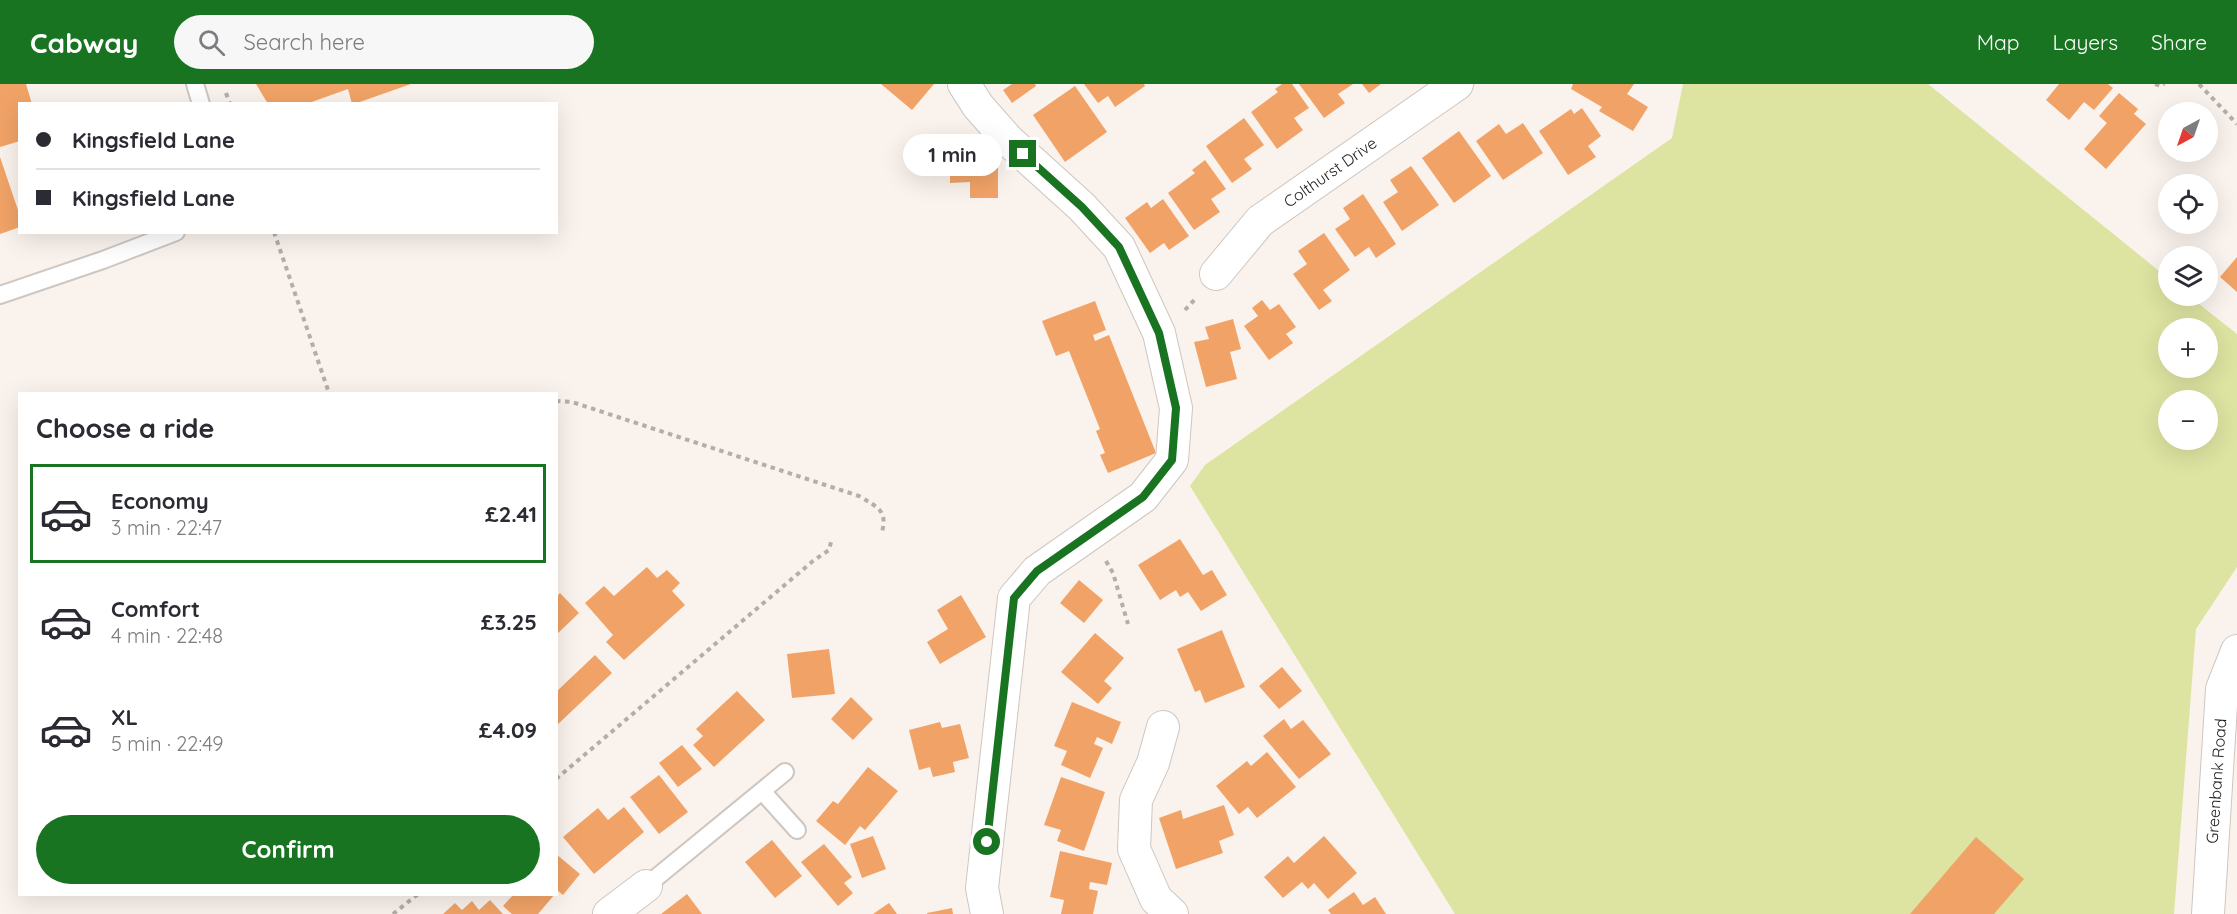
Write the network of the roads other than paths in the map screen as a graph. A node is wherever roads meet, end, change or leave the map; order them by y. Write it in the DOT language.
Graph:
graph roads {
  1 [pos="195,84"];
  2 [pos="964,84"];
  3 [pos="1457,84"];
  4 [pos="200,102"];
  5 [pos="171,234"];
  6 [pos="1216,274"];
  7 [pos="0,295"];
  8 [pos="2237,651"];
  9 [pos="1163,727"];
  10 [pos="785,772"];
  11 [pos="762,791"];
  12 [pos="796,830"];
  13 [pos="646,886"];
  14 [pos="609,914"];
  15 [pos="987,914"];
  16 [pos="1172,914"];
  17 [pos="2208,914"];
  1 -- 4 [label="lane"];
  2 -- 15 [label="street"];
  3 -- 6 [label="street, Colthurst Drive"];
  5 -- 7 [label="lane"];
  8 -- 17 [label="street, Greenbank Road"];
  9 -- 16 [label="street"];
  10 -- 11 [label="lane"];
  11 -- 12 [label="lane"];
  11 -- 13 [label="lane"];
  13 -- 14 [label="street"];
}
